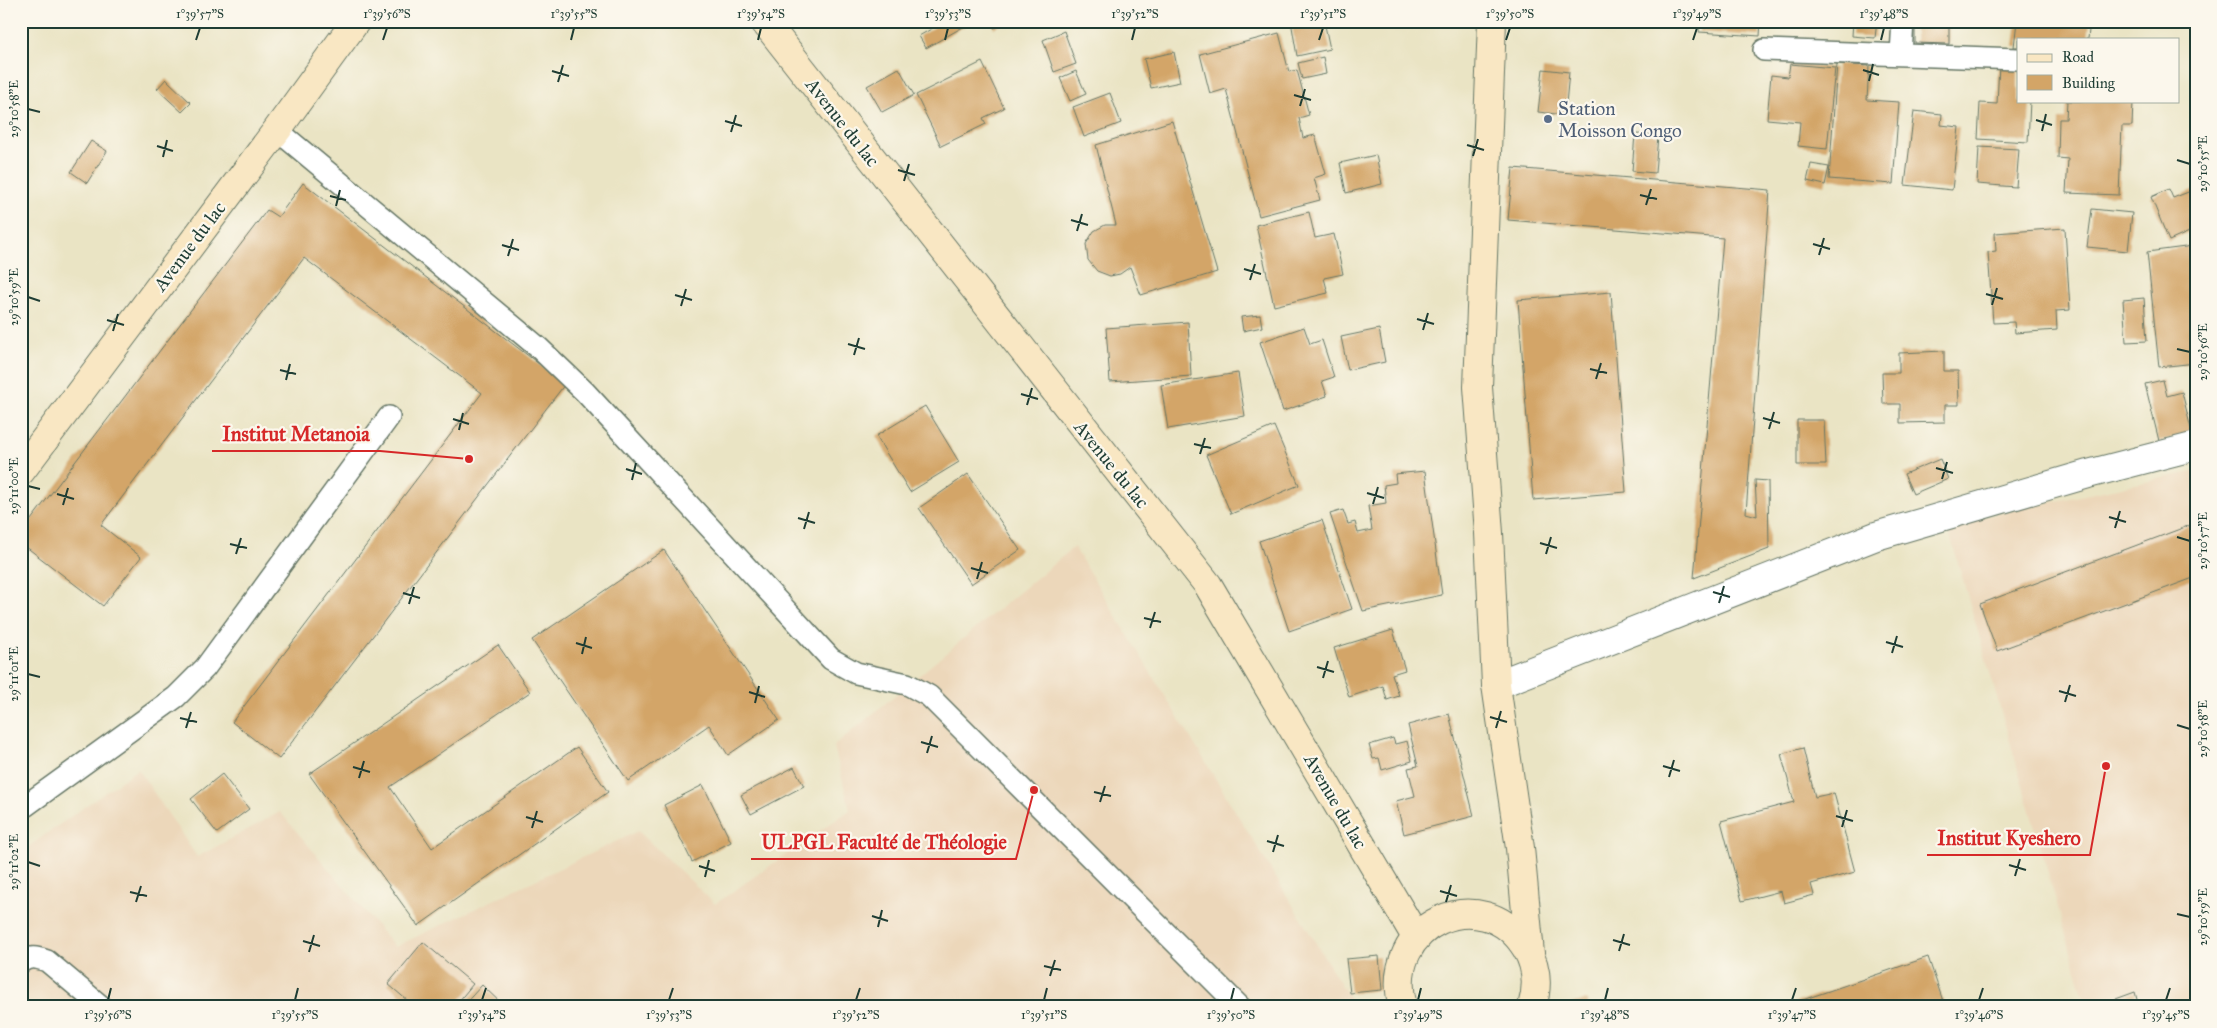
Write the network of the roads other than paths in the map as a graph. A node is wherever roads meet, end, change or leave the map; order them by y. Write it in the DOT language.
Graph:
graph roads {
  1 [pos="356,21"];
  2 [pos="764,21"];
  3 [pos="1492,21"];
  4 [pos="1903,21"];
  5 [pos="1764,50"];
  6 [pos="1901,54"];
  7 [pos="2017,59"];
  8 [pos="277,130"];
  9 [pos="389,417"];
  10 [pos="2196,446"];
  11 [pos="21,470"];
  12 [pos="1496,685"];
  13 [pos="21,809"];
  14 [pos="1416,937"];
  15 [pos="1530,954"];
  16 [pos="21,962"];
  17 [pos="102,1007"];
  18 [pos="1240,1007"];
  19 [pos="1403,1007"];
  20 [pos="1532,1007"];
  1 -- 8 [label="main road, Avenue du lac"];
  2 -- 14 [label="main road, Avenue du lac"];
  3 -- 12 [label="main road"];
  4 -- 6 [label="lane"];
  5 -- 6 [label="lane"];
  6 -- 7 [label="lane"];
  8 -- 11 [label="main road, Avenue du lac"];
  8 -- 18 [label="lane"];
  9 -- 13 [label="lane"];
  10 -- 12 [label="street"];
  12 -- 15 [label="main road"];
  14 -- 15 [label="main road"];
  14 -- 19 [label="main road"];
  15 -- 20 [label="main road"];
  16 -- 17 [label="lane"];
}
